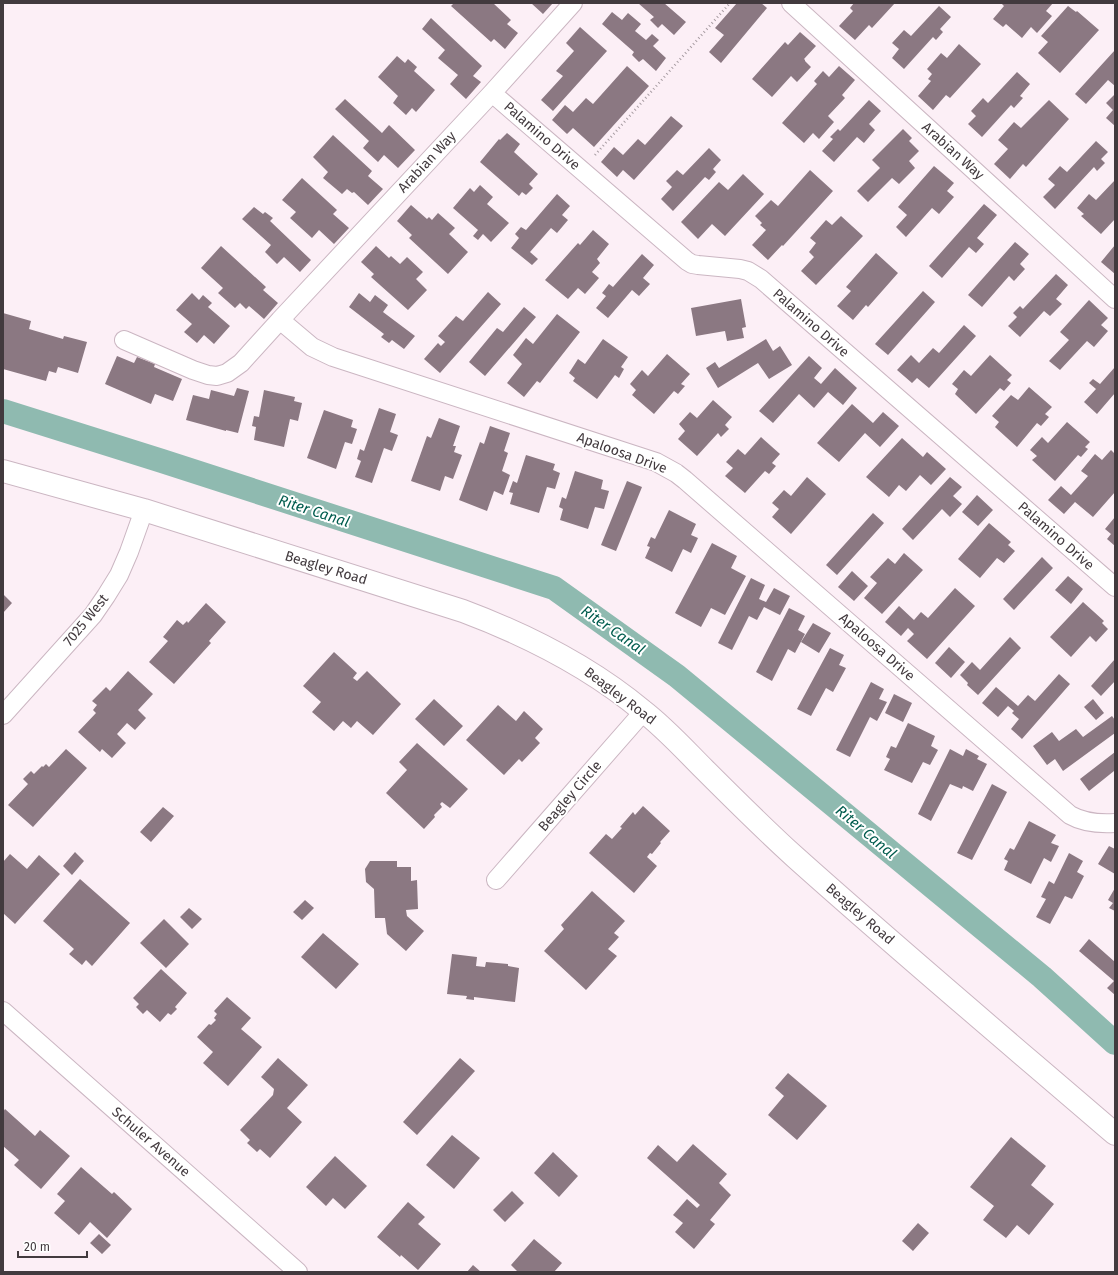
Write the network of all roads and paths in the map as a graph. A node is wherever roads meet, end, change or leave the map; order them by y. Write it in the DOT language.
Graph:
graph roads {
  1 [pos="573,3"];
  2 [pos="730,3"];
  3 [pos="791,3"];
  4 [pos="492,93"];
  5 [pos="581,170"];
  6 [pos="1115,299"];
  7 [pos="280,320"];
  8 [pos="124,340"];
  9 [pos="3,471"];
  10 [pos="144,510"];
  11 [pos="1115,588"];
  12 [pos="644,711"];
  13 [pos="3,715"];
  14 [pos="1115,823"];
  15 [pos="496,880"];
  16 [pos="3,1011"];
  17 [pos="1115,1134"];
  18 [pos="298,1272"];
  1 -- 4 [label="street, Arabian Way"];
  2 -- 5 [label="path"];
  3 -- 6 [label="street, Arabian Way"];
  4 -- 5 [label="street, Palamino Drive"];
  4 -- 7 [label="street, Arabian Way"];
  5 -- 11 [label="street, Palamino Drive"];
  7 -- 8 [label="street"];
  7 -- 14 [label="street, Apaloosa Drive"];
  9 -- 10 [label="street, Beagley Road"];
  10 -- 12 [label="street, Beagley Road"];
  10 -- 13 [label="street, 7025 West"];
  12 -- 15 [label="street, Beagley Circle"];
  12 -- 17 [label="street, Beagley Road"];
  16 -- 18 [label="street, Schuler Avenue"];
}
